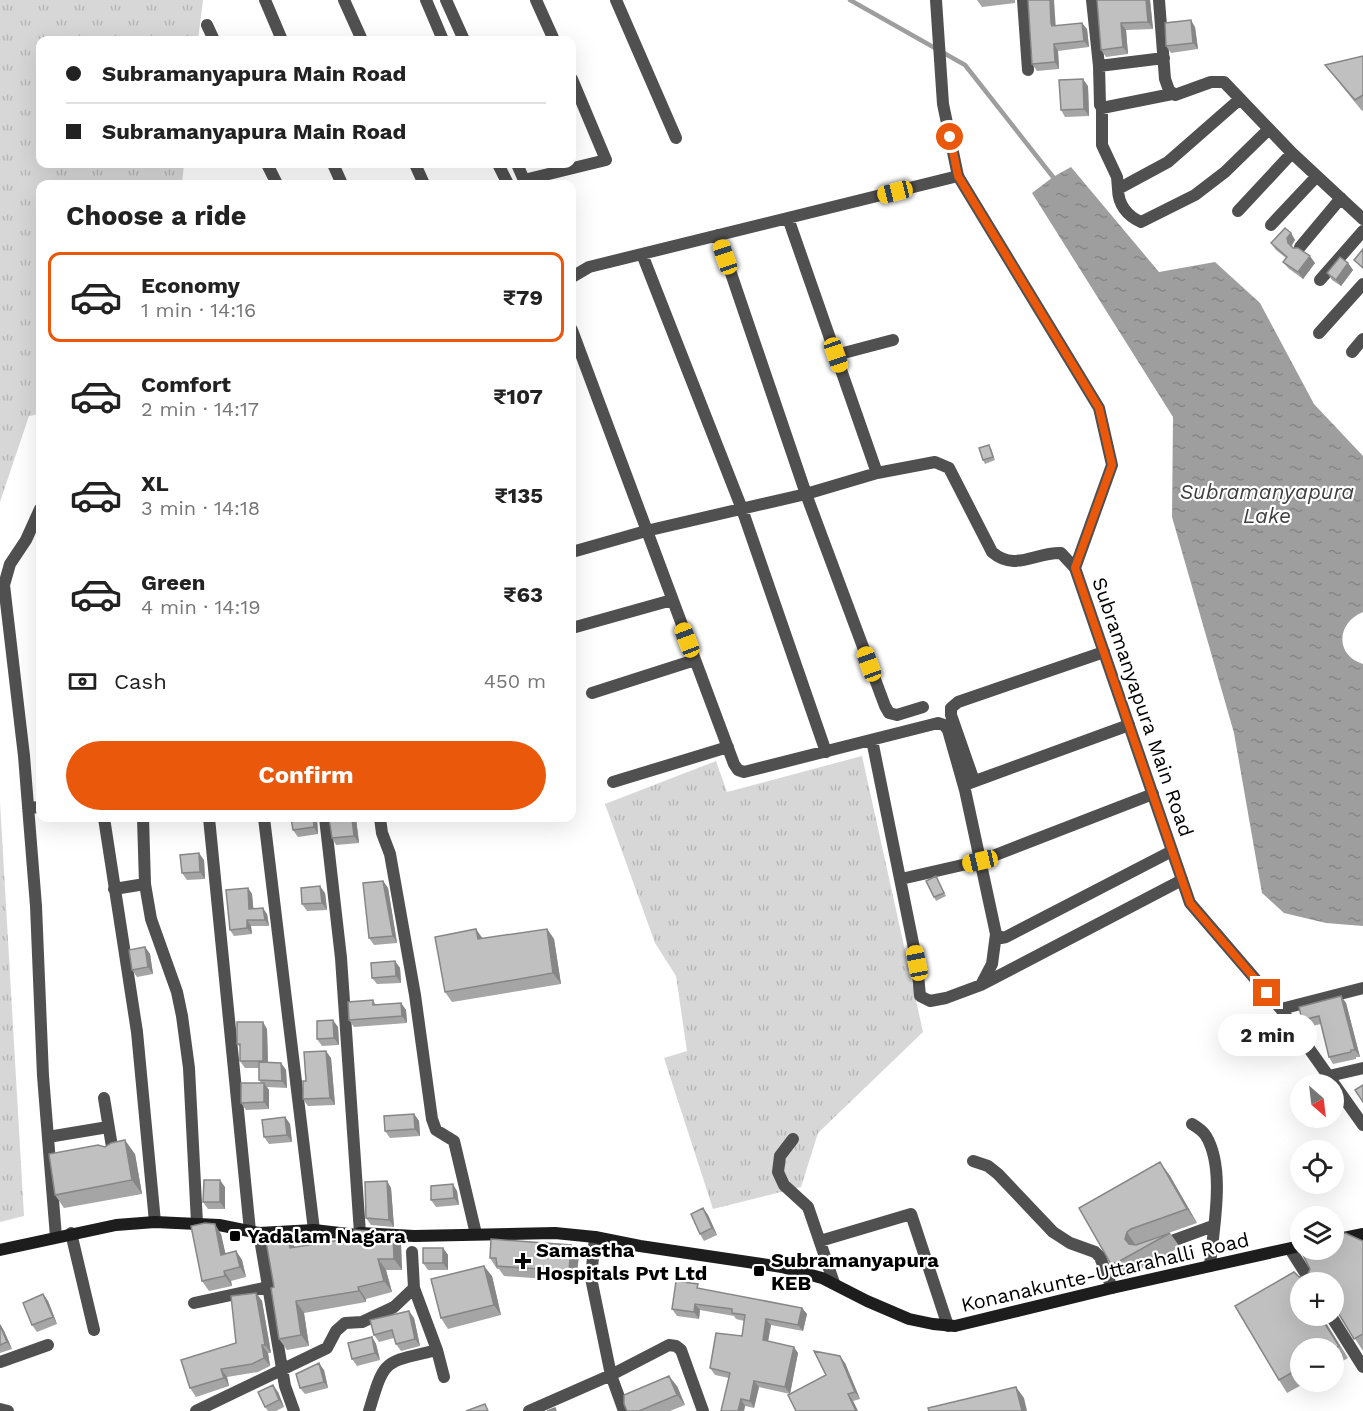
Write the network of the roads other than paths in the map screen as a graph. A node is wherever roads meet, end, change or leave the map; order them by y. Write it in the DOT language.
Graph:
graph roads {
  1 [pos="265,0"];
  2 [pos="344,0"];
  3 [pos="426,0"];
  4 [pos="446,0"];
  5 [pos="536,0"];
  6 [pos="616,0"];
  7 [pos="936,0"];
  8 [pos="1023,0"];
  9 [pos="1092,0"];
  10 [pos="1160,0"];
  11 [pos="207,25"];
  12 [pos="212,36"];
  13 [pos="280,36"];
  14 [pos="360,36"];
  15 [pos="441,36"];
  16 [pos="462,36"];
  17 [pos="552,36"];
  18 [pos="1164,58"];
  19 [pos="1100,66"];
  20 [pos="1028,70"];
  21 [pos="576,89"];
  22 [pos="1172,94"];
  23 [pos="1240,99"];
  24 [pos="1102,108"];
  25 [pos="1269,129"];
  26 [pos="676,138"];
  27 [pos="1292,153"];
  28 [pos="576,168"];
  29 [pos="576,168"];
  30 [pos="958,176"];
  31 [pos="1317,176"];
  32 [pos="531,180"];
  33 [pos="1118,189"];
  34 [pos="1341,198"];
  35 [pos="1238,211"];
  36 [pos="788,218"];
  37 [pos="1363,219"];
  38 [pos="1271,225"];
  39 [pos="1363,231"];
  40 [pos="718,236"];
  41 [pos="1300,247"];
  42 [pos="642,254"];
  43 [pos="576,275"];
  44 [pos="1320,280"];
  45 [pos="1363,284"];
  46 [pos="1319,333"];
  47 [pos="1363,339"];
  48 [pos="893,340"];
  49 [pos="576,341"];
  50 [pos="1352,352"];
  51 [pos="836,355"];
  52 [pos="877,473"];
  53 [pos="806,494"];
  54 [pos="742,509"];
  55 [pos="36,518"];
  56 [pos="646,531"];
  57 [pos="576,551"];
  58 [pos="1075,568"];
  59 [pos="672,600"];
  60 [pos="576,627"];
  61 [pos="1104,652"];
  62 [pos="694,660"];
  63 [pos="592,693"];
  64 [pos="923,707"];
  65 [pos="1129,725"];
  66 [pos="872,740"];
  67 [pos="728,747"];
  68 [pos="826,752"];
  69 [pos="613,782"];
  70 [pos="969,783"];
  71 [pos="1153,794"];
  72 [pos="34,808"];
  73 [pos="105,822"];
  74 [pos="143,822"];
  75 [pos="209,822"];
  76 [pos="264,822"];
  77 [pos="325,822"];
  78 [pos="381,822"];
  79 [pos="1173,851"];
  80 [pos="980,861"];
  81 [pos="901,879"];
  82 [pos="1182,880"];
  83 [pos="145,884"];
  84 [pos="114,889"];
  85 [pos="996,933"];
  86 [pos="981,985"];
  87 [pos="1363,988"];
  88 [pos="1281,1009"];
  89 [pos="1363,1068"];
  90 [pos="1328,1074"];
  91 [pos="1338,1074"];
  92 [pos="104,1098"];
  93 [pos="1344,1098"];
  94 [pos="1192,1124"];
  95 [pos="1363,1125"];
  96 [pos="108,1127"];
  97 [pos="48,1137"];
  98 [pos="793,1139"];
  99 [pos="113,1153"];
  100 [pos="974,1161"];
  101 [pos="155,1222"];
  102 [pos="197,1223"];
  103 [pos="1213,1226"];
  104 [pos="314,1230"];
  105 [pos="255,1232"];
  106 [pos="71,1233"];
  107 [pos="360,1233"];
  108 [pos="476,1234"];
  109 [pos="1363,1234"];
  110 [pos="56,1237"];
  111 [pos="595,1237"];
  112 [pos="1344,1238"];
  113 [pos="820,1241"];
  114 [pos="1153,1248"];
  115 [pos="1290,1248"];
  116 [pos="0,1250"];
  117 [pos="412,1252"];
  118 [pos="1210,1266"];
  119 [pos="834,1283"];
  120 [pos="268,1287"];
  121 [pos="414,1288"];
  122 [pos="1112,1288"];
  123 [pos="194,1304"];
  124 [pos="948,1326"];
  125 [pos="1337,1326"];
  126 [pos="94,1330"];
  127 [pos="48,1345"];
  128 [pos="437,1350"];
  129 [pos="0,1362"];
  130 [pos="1363,1367"];
  131 [pos="282,1368"];
  132 [pos="611,1375"];
  133 [pos="444,1377"];
  134 [pos="0,1409"];
  135 [pos="8,1411"];
  136 [pos="196,1411"];
  137 [pos="294,1411"];
  138 [pos="369,1411"];
  139 [pos="528,1411"];
  140 [pos="624,1411"];
  141 [pos="703,1411"];
  1 -- 13 [label="street"];
  2 -- 14 [label="street"];
  3 -- 15 [label="street"];
  4 -- 16 [label="street"];
  5 -- 17 [label="street"];
  6 -- 26 [label="street"];
  7 -- 30 [label="street, Subramanyapura Main Road"];
  8 -- 20 [label="street"];
  9 -- 19 [label="street"];
  10 -- 18 [label="street"];
  11 -- 12 [label="street"];
  18 -- 19 [label="street"];
  18 -- 22 [label="street"];
  19 -- 24 [label="street"];
  21 -- 29 [label="street"];
  22 -- 23 [label="street"];
  22 -- 24 [label="street"];
  23 -- 25 [label="street"];
  23 -- 33 [label="street"];
  24 -- 33 [label="street"];
  25 -- 27 [label="street"];
  25 -- 33 [label="street"];
  27 -- 31 [label="street"];
  27 -- 35 [label="street"];
  28 -- 32 [label="street"];
  30 -- 36 [label="street"];
  30 -- 58 [label="street, Subramanyapura Main Road"];
  31 -- 34 [label="street"];
  31 -- 38 [label="street"];
  34 -- 37 [label="street"];
  34 -- 41 [label="street"];
  36 -- 40 [label="street"];
  36 -- 51 [label="street"];
  39 -- 44 [label="street"];
  40 -- 42 [label="street"];
  40 -- 53 [label="street"];
  42 -- 43 [label="street"];
  42 -- 54 [label="street"];
  45 -- 46 [label="street"];
  47 -- 50 [label="street"];
  48 -- 51 [label="street"];
  49 -- 56 [label="street"];
  51 -- 52 [label="street"];
  52 -- 53 [label="street"];
  52 -- 58 [label="street"];
  53 -- 54 [label="street"];
  53 -- 64 [label="street"];
  54 -- 56 [label="street"];
  54 -- 68 [label="street"];
  55 -- 72 [label="street"];
  56 -- 57 [label="street"];
  56 -- 59 [label="street"];
  58 -- 61 [label="street, Subramanyapura Main Road"];
  59 -- 60 [label="street"];
  59 -- 62 [label="street"];
  61 -- 65 [label="street, Subramanyapura Main Road"];
  61 -- 70 [label="street"];
  62 -- 63 [label="street"];
  62 -- 67 [label="street"];
  65 -- 70 [label="street"];
  65 -- 71 [label="street, Subramanyapura Main Road"];
  66 -- 68 [label="street"];
  66 -- 70 [label="street"];
  66 -- 81 [label="street"];
  67 -- 68 [label="street"];
  67 -- 69 [label="street"];
  70 -- 80 [label="street"];
  71 -- 79 [label="street, Subramanyapura Main Road"];
  71 -- 80 [label="street"];
  72 -- 97 [label="street"];
  73 -- 84 [label="street"];
  74 -- 83 [label="street"];
  75 -- 105 [label="street"];
  76 -- 104 [label="street"];
  77 -- 107 [label="street"];
  78 -- 108 [label="street"];
  79 -- 82 [label="street, Subramanyapura Main Road"];
  79 -- 85 [label="street"];
  80 -- 81 [label="street"];
  80 -- 85 [label="street"];
  81 -- 86 [label="street"];
  82 -- 86 [label="street"];
  82 -- 88 [label="street, Subramanyapura Main Road"];
  83 -- 84 [label="street"];
  83 -- 102 [label="street"];
  84 -- 101 [label="street"];
  85 -- 86 [label="street"];
  87 -- 88 [label="street"];
  88 -- 90 [label="street, Subramanyapura Main Road"];
  89 -- 91 [label="street"];
  92 -- 96 [label="street"];
  93 -- 95 [label="street, Subramanyapura Main Road"];
  94 -- 103 [label="street"];
  96 -- 97 [label="street"];
  96 -- 99 [label="street"];
  97 -- 110 [label="street"];
  98 -- 113 [label="street"];
  100 -- 122 [label="street"];
  101 -- 102 [label="main road, Konanakunte-Uttarahalli Road"];
  101 -- 106 [label="main road, Konanakunte-Uttarahalli Road"];
  102 -- 105 [label="main road, Konanakunte-Uttarahalli Road"];
  103 -- 114 [label="street"];
  103 -- 118 [label="street"];
  104 -- 105 [label="main road, Konanakunte-Uttarahalli Road"];
  104 -- 107 [label="main road, Konanakunte-Uttarahalli Road"];
  105 -- 120 [label="street"];
  106 -- 110 [label="main road, Konanakunte-Uttarahalli Road"];
  106 -- 126 [label="street"];
  107 -- 108 [label="main road, Konanakunte-Uttarahalli Road"];
  108 -- 111 [label="main road, Konanakunte-Uttarahalli Road"];
  109 -- 112 [label="main road"];
  110 -- 116 [label="main road, Konanakunte-Uttarahalli Road"];
  111 -- 119 [label="main road, Konanakunte-Uttarahalli Road"];
  111 -- 132 [label="street"];
  113 -- 119 [label="street"];
  113 -- 124 [label="street"];
  115 -- 118 [label="main road, Konanakunte-Uttarahalli Road"];
  117 -- 121 [label="street"];
  118 -- 122 [label="main road, Konanakunte-Uttarahalli Road"];
  119 -- 124 [label="main road, Konanakunte-Uttarahalli Road"];
  120 -- 123 [label="street"];
  120 -- 131 [label="street"];
  121 -- 128 [label="street"];
  121 -- 131 [label="street"];
  122 -- 124 [label="main road, Konanakunte-Uttarahalli Road"];
  125 -- 130 [label="street"];
  127 -- 129 [label="street"];
  128 -- 133 [label="street"];
  128 -- 138 [label="street"];
  131 -- 136 [label="street"];
  131 -- 137 [label="street"];
  132 -- 139 [label="street"];
  132 -- 140 [label="street"];
  132 -- 141 [label="street"];
  134 -- 135 [label="street"];
}
